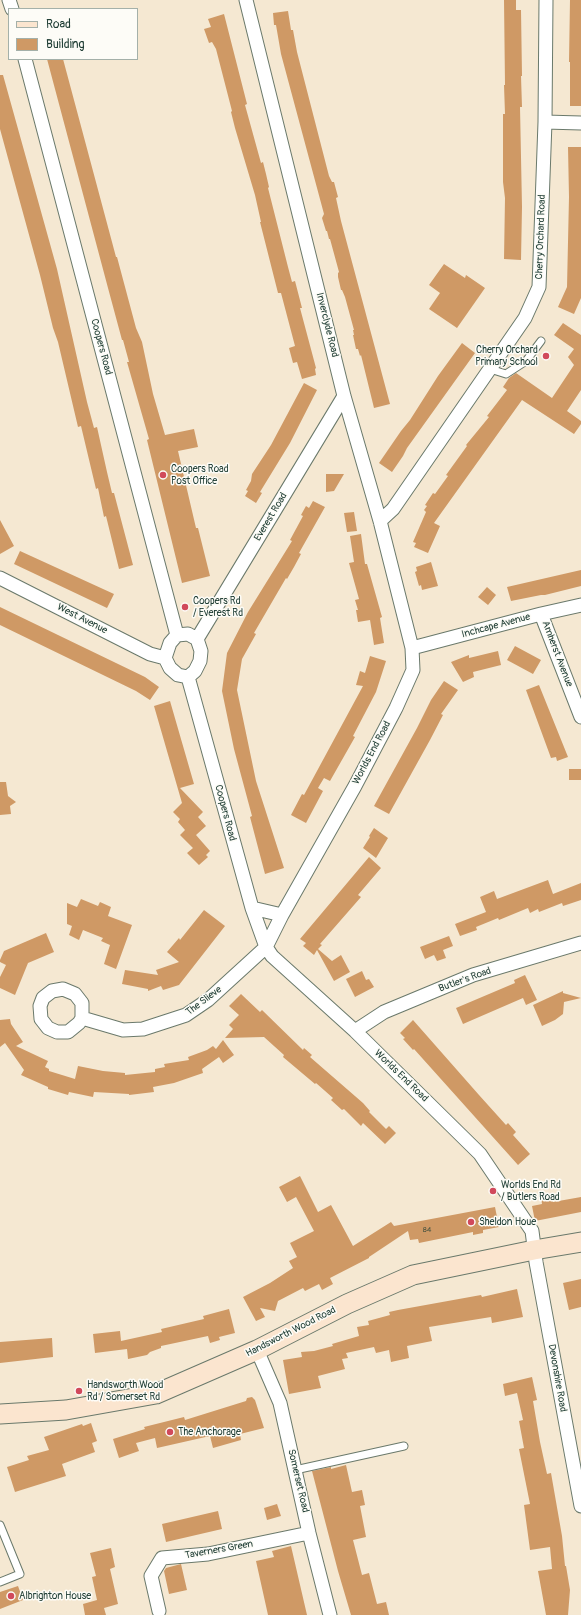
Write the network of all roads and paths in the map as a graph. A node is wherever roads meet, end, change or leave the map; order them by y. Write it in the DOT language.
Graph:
graph roads {
  1 [pos="246,0"];
  2 [pos="546,0"];
  3 [pos="25,60"];
  4 [pos="545,122"];
  5 [pos="581,123"];
  6 [pos="541,341"];
  7 [pos="490,369"];
  8 [pos="344,396"];
  9 [pos="380,521"];
  10 [pos="0,578"];
  11 [pos="581,605"];
  12 [pos="541,614"];
  13 [pos="178,635"];
  14 [pos="197,639"];
  15 [pos="412,648"];
  16 [pos="166,658"];
  17 [pos="188,677"];
  18 [pos="581,717"];
  19 [pos="252,908"];
  20 [pos="282,915"];
  21 [pos="581,943"];
  22 [pos="266,947"];
  23 [pos="82,1018"];
  24 [pos="355,1031"];
  25 [pos="581,1242"];
  26 [pos="534,1250"];
  27 [pos="257,1350"];
  28 [pos="0,1414"];
  29 [pos="404,1446"];
  30 [pos="295,1470"];
  31 [pos="581,1506"];
  32 [pos="0,1525"];
  33 [pos="309,1532"];
  34 [pos="0,1582"];
  35 [pos="159,1611"];
  36 [pos="330,1615"];
  1 -- 8 [label="street, Inverclyde Road"];
  2 -- 4 [label="street, Cherry Orchard Road"];
  3 -- 13 [label="street, Coopers Road"];
  4 -- 5 [label="street"];
  4 -- 7 [label="street, Cherry Orchard Road"];
  6 -- 7 [label="lane"];
  7 -- 9 [label="street, Cherry Orchard Road"];
  8 -- 9 [label="street, Inverclyde Road"];
  8 -- 14 [label="street, Everest Road"];
  9 -- 15 [label="street, Inverclyde Road"];
  10 -- 16 [label="street, West Avenue"];
  11 -- 12 [label="street, Inchcape Avenue"];
  12 -- 15 [label="street, Inchcape Avenue"];
  12 -- 18 [label="street, Amherst Avenue"];
  13 -- 14 [label="street"];
  13 -- 16 [label="street"];
  14 -- 17 [label="street"];
  15 -- 20 [label="street, Worlds End Road"];
  16 -- 17 [label="street"];
  17 -- 19 [label="street, Coopers Road"];
  19 -- 20 [label="street"];
  19 -- 22 [label="street, Coopers Road"];
  20 -- 22 [label="street, Worlds End Road"];
  21 -- 24 [label="street, Butler's Road"];
  22 -- 23 [label="street, The Slieve"];
  22 -- 24 [label="street, Worlds End Road"];
  24 -- 26 [label="street, Worlds End Road"];
  25 -- 26 [label="main road, Handsworth Wood Road"];
  26 -- 27 [label="main road, Handsworth Wood Road"];
  26 -- 31 [label="street, Devonshire Road"];
  27 -- 28 [label="main road, Handsworth Wood Road"];
  27 -- 30 [label="street, Somerset Road"];
  29 -- 30 [label="lane"];
  30 -- 33 [label="street, Somerset Road"];
  32 -- 34 [label="lane"];
  33 -- 35 [label="street, Taverners Green"];
  33 -- 36 [label="street, Somerset Road"];
}
